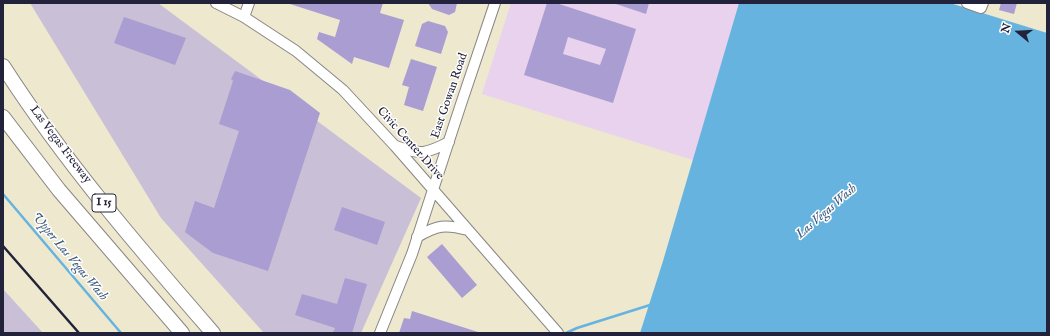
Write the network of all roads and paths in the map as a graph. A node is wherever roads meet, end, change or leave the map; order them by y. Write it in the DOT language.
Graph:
graph roads {
  1 [pos="216,3"];
  2 [pos="249,3"];
  3 [pos="495,3"];
  4 [pos="967,3"];
  5 [pos="982,5"];
  6 [pos="244,17"];
  7 [pos="3,66"];
  8 [pos="3,117"];
  9 [pos="448,142"];
  10 [pos="395,146"];
  11 [pos="433,190"];
  12 [pos="468,230"];
  13 [pos="417,237"];
  14 [pos="182,333"];
  15 [pos="213,333"];
  16 [pos="380,333"];
  17 [pos="558,333"];
  1 -- 6 [label="street, Civic Center Drive"];
  2 -- 6 [label="street"];
  3 -- 9 [label="street, East Gowan Road"];
  4 -- 5 [label="street"];
  6 -- 10 [label="street, Civic Center Drive"];
  7 -- 15 [label="highway, Las Vegas Freeway / I 15"];
  8 -- 14 [label="highway, I 15"];
  9 -- 10 [label="street"];
  9 -- 11 [label="street, East Gowan Road"];
  10 -- 11 [label="street, Civic Center Drive"];
  11 -- 12 [label="street, Civic Center Drive"];
  11 -- 13 [label="street, East Gowan Road"];
  12 -- 13 [label="street"];
  12 -- 17 [label="street, Civic Center Drive"];
  13 -- 16 [label="street, East Gowan Road"];
}
